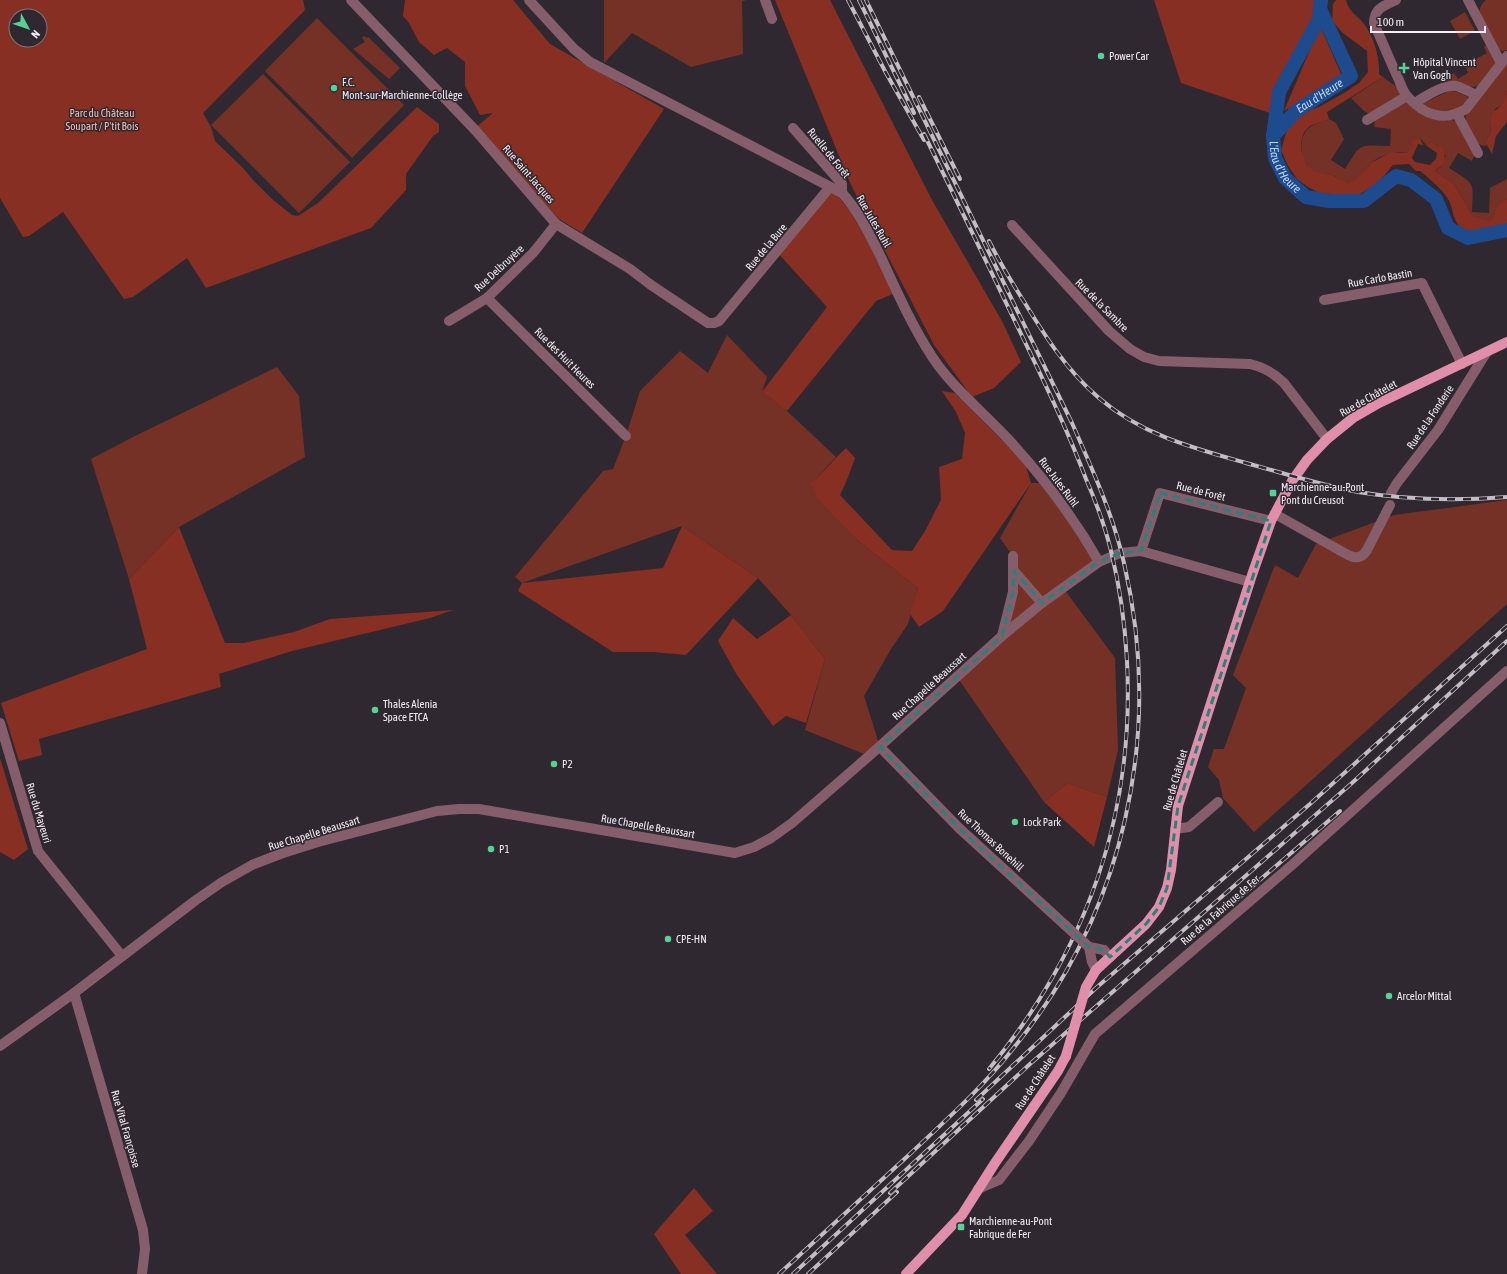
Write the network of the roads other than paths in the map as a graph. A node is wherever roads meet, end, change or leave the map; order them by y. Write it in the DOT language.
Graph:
graph roads {
  1 [pos="351,0"];
  2 [pos="529,0"];
  3 [pos="765,0"];
  4 [pos="1396,0"];
  5 [pos="1472,2"];
  6 [pos="772,19"];
  7 [pos="1504,60"];
  8 [pos="1476,95"];
  9 [pos="1407,96"];
  10 [pos="1415,104"];
  11 [pos="1457,114"];
  12 [pos="1367,120"];
  13 [pos="793,128"];
  14 [pos="1478,153"];
  15 [pos="830,187"];
  16 [pos="842,194"];
  17 [pos="556,224"];
  18 [pos="1012,225"];
  19 [pos="487,298"];
  20 [pos="1324,300"];
  21 [pos="449,321"];
  22 [pos="719,321"];
  23 [pos="1507,342"];
  24 [pos="1486,353"];
  25 [pos="1462,364"];
  26 [pos="626,436"];
  27 [pos="1327,439"];
  28 [pos="1391,493"];
  29 [pos="1390,505"];
  30 [pos="1273,518"];
  31 [pos="1141,551"];
  32 [pos="1013,556"];
  33 [pos="1099,562"];
  34 [pos="1014,571"];
  35 [pos="1250,582"];
  36 [pos="1042,603"];
  37 [pos="1002,636"];
  38 [pos="1507,671"];
  39 [pos="0,724"];
  40 [pos="880,747"];
  41 [pos="1218,802"];
  42 [pos="1175,829"];
  43 [pos="1089,948"];
  44 [pos="122,956"];
  45 [pos="1110,957"];
  46 [pos="1096,970"];
  47 [pos="74,993"];
  48 [pos="0,1046"];
  49 [pos="978,1189"];
  50 [pos="142,1274"];
  51 [pos="906,1274"];
  1 -- 17 [label="street, Rue Saint-Jacques"];
  2 -- 15 [label="street, Rue Jules Ruhl"];
  3 -- 6 [label="street"];
  4 -- 9 [label="street"];
  5 -- 7 [label="street"];
  7 -- 8 [label="street"];
  8 -- 10 [label="street"];
  8 -- 11 [label="street"];
  9 -- 10 [label="street"];
  9 -- 12 [label="street"];
  10 -- 11 [label="street"];
  11 -- 14 [label="street"];
  13 -- 16 [label="street, Ruelle de Forêt"];
  15 -- 16 [label="street, Rue Jules Ruhl"];
  15 -- 22 [label="street, Rue de la Bure"];
  16 -- 33 [label="street, Rue Jules Ruhl"];
  17 -- 19 [label="street, Rue Delbruyère"];
  17 -- 22 [label="street, Rue Saint-Jacques"];
  18 -- 27 [label="street, Rue de la Sambre"];
  19 -- 21 [label="street, Rue Delbruyère"];
  19 -- 26 [label="street, Rue des Huit Heures"];
  20 -- 25 [label="street, Rue Carlo Bastin"];
  23 -- 24 [label="main road, Rue de Châtelet"];
  24 -- 25 [label="main road, Rue de Châtelet"];
  24 -- 28 [label="street, Rue de la Fonderie"];
  25 -- 27 [label="main road, Rue de Châtelet"];
  27 -- 30 [label="main road, Rue de Châtelet"];
  29 -- 30 [label="street"];
  30 -- 31 [label="street, Rue de Forêt"];
  30 -- 35 [label="main road, Rue de Châtelet"];
  31 -- 33 [label="street, Rue Chapelle Beaussart"];
  31 -- 35 [label="street, Rue Chapelle Beaussart"];
  32 -- 34 [label="street"];
  33 -- 36 [label="street, Rue Chapelle Beaussart"];
  34 -- 36 [label="street"];
  34 -- 37 [label="street"];
  35 -- 42 [label="main road, Rue de Châtelet"];
  36 -- 37 [label="street, Rue Chapelle Beaussart"];
  37 -- 40 [label="street, Rue Chapelle Beaussart"];
  38 -- 49 [label="street, Rue de la Fabrique de Fer"];
  39 -- 44 [label="street, Rue du Mayeuri"];
  40 -- 43 [label="street, Rue Thomas Bonehill, bridge"];
  40 -- 44 [label="street, Rue Chapelle Beaussart"];
  41 -- 42 [label="street"];
  42 -- 45 [label="main road, Rue de Châtelet"];
  43 -- 45 [label="street, Rue Thomas Bonehill"];
  43 -- 46 [label="street"];
  44 -- 47 [label="street, Rue Chapelle Beaussart"];
  45 -- 46 [label="main road, Rue de Châtelet"];
  46 -- 49 [label="main road, Rue de Châtelet, bridge"];
  47 -- 48 [label="street, Rue Chapelle Beaussart"];
  47 -- 50 [label="street, Rue Vital Françoisse"];
  49 -- 51 [label="main road, Rue de Châtelet"];
}
